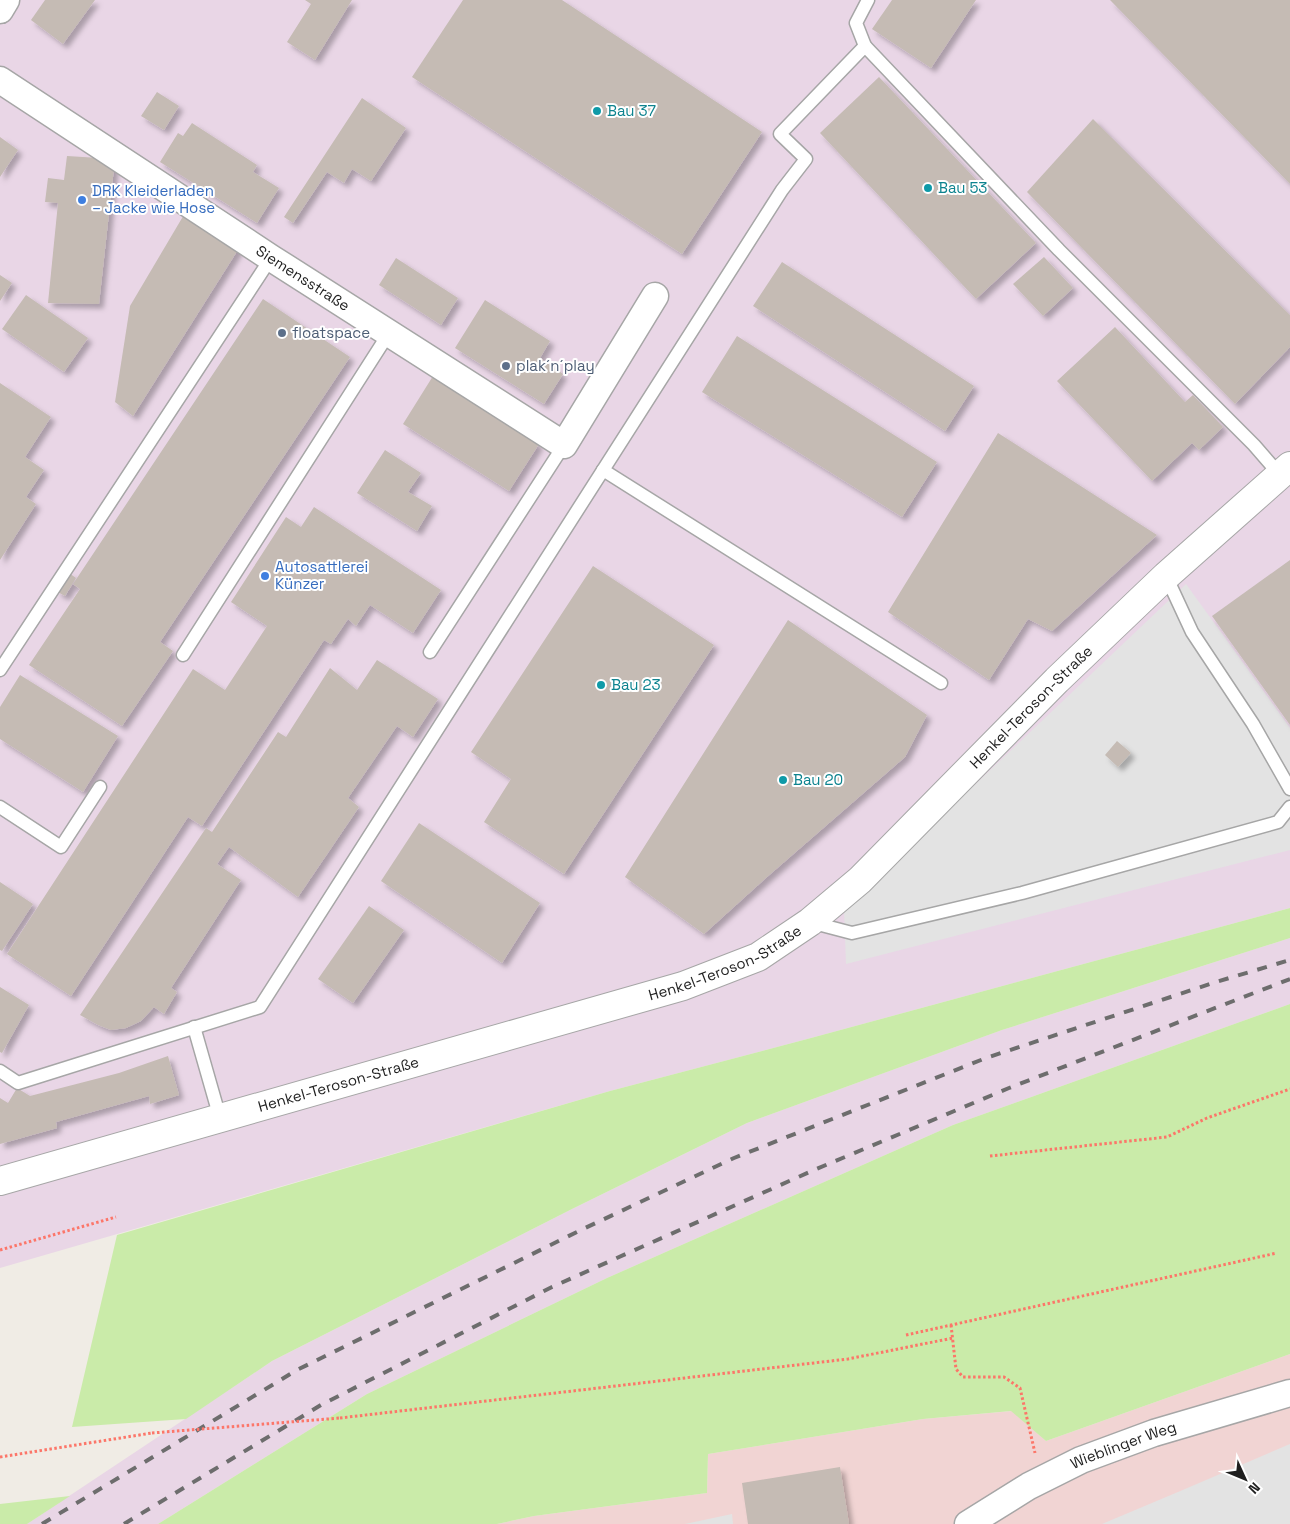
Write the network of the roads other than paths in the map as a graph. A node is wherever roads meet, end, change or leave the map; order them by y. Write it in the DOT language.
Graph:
graph roads {
  1 [pos="6,0"];
  2 [pos="868,0"];
  3 [pos="0,10"];
  4 [pos="865,46"];
  5 [pos="0,80"];
  6 [pos="271,258"];
  7 [pos="655,296"];
  8 [pos="389,333"];
  9 [pos="564,445"];
  10 [pos="603,470"];
  11 [pos="1285,471"];
  12 [pos="1166,576"];
  13 [pos="430,652"];
  14 [pos="183,655"];
  15 [pos="0,670"];
  16 [pos="941,683"];
  17 [pos="100,786"];
  18 [pos="1290,789"];
  19 [pos="1290,806"];
  20 [pos="0,807"];
  21 [pos="810,922"];
  22 [pos="194,1028"];
  23 [pos="0,1071"];
  24 [pos="220,1118"];
  25 [pos="0,1181"];
  26 [pos="1290,1393"];
  27 [pos="968,1524"];
  1 -- 3 [label="street"];
  2 -- 4 [label="lane"];
  4 -- 10 [label="lane"];
  4 -- 11 [label="lane"];
  5 -- 6 [label="street, Siemensstraße"];
  6 -- 8 [label="street, Siemensstraße"];
  6 -- 15 [label="lane"];
  7 -- 9 [label="street"];
  8 -- 9 [label="street, Siemensstraße"];
  8 -- 14 [label="lane"];
  9 -- 13 [label="lane"];
  10 -- 16 [label="lane"];
  10 -- 22 [label="lane"];
  11 -- 12 [label="street, Henkel-Teroson-Straße"];
  12 -- 18 [label="lane"];
  12 -- 21 [label="street, Henkel-Teroson-Straße"];
  17 -- 20 [label="lane"];
  19 -- 21 [label="lane"];
  21 -- 24 [label="street, Henkel-Teroson-Straße"];
  22 -- 23 [label="lane"];
  22 -- 24 [label="lane"];
  24 -- 25 [label="street, Henkel-Teroson-Straße"];
  26 -- 27 [label="street, Wieblinger Weg"];
}
